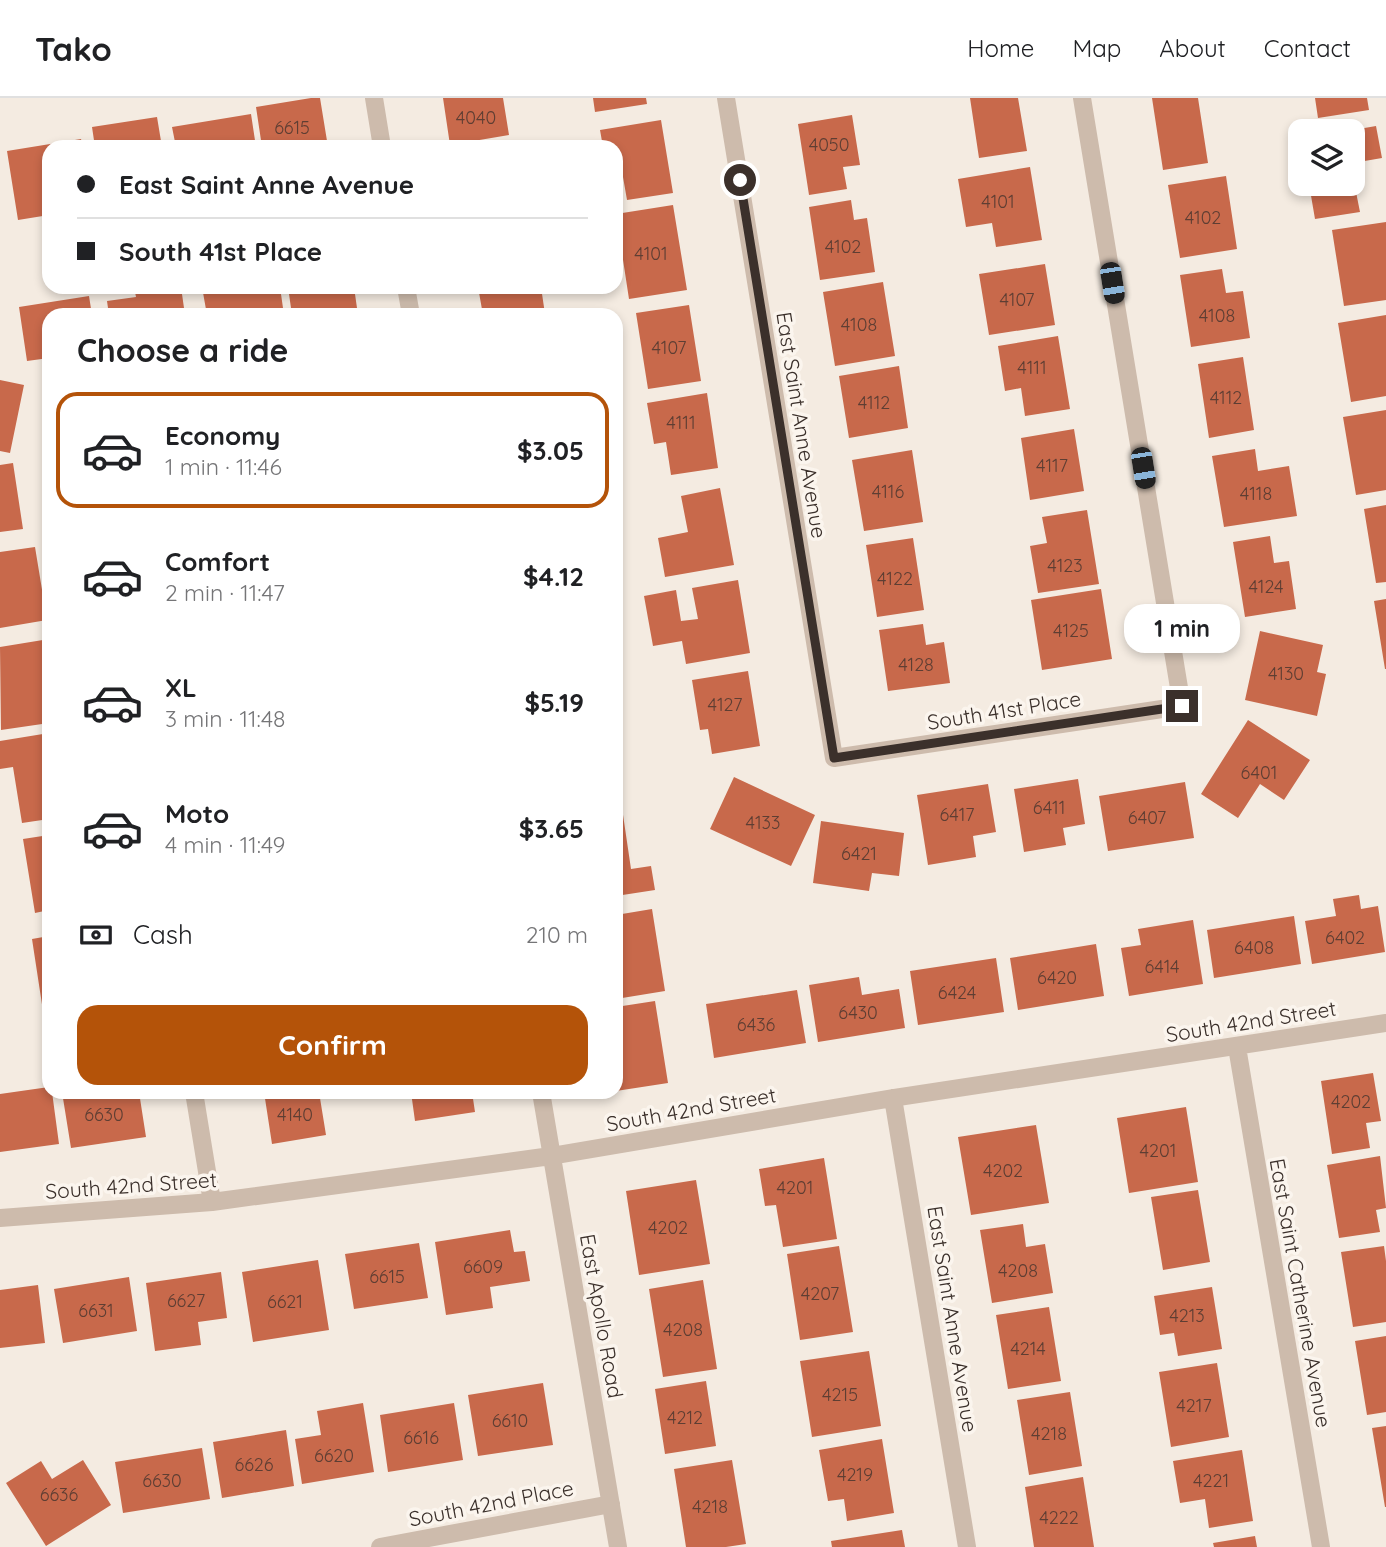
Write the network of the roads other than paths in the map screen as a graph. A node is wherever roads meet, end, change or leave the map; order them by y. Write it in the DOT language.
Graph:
graph roads {
  1 [pos="374,98"];
  2 [pos="726,98"];
  3 [pos="1082,98"];
  4 [pos="381,140"];
  5 [pos="834,758"];
  6 [pos="1386,1023"];
  7 [pos="1237,1047"];
  8 [pos="893,1098"];
  9 [pos="195,1099"];
  10 [pos="542,1099"];
  11 [pos="551,1156"];
  12 [pos="212,1202"];
  13 [pos="0,1218"];
  14 [pos="611,1504"];
  15 [pos="380,1547"];
  16 [pos="618,1547"];
  17 [pos="967,1547"];
  18 [pos="1321,1547"];
  1 -- 4 [label="street"];
  2 -- 5 [label="street, East Saint Anne Avenue"];
  3 -- 5 [label="street, South 41st Place"];
  6 -- 7 [label="street, South 42nd Street"];
  7 -- 8 [label="street, South 42nd Street"];
  7 -- 18 [label="street, East Saint Catherine Avenue"];
  8 -- 11 [label="street, South 42nd Street"];
  8 -- 17 [label="street, East Saint Anne Avenue"];
  9 -- 12 [label="street"];
  10 -- 11 [label="street, East Apollo Road"];
  11 -- 12 [label="street, South 42nd Street"];
  11 -- 14 [label="street, East Apollo Road"];
  12 -- 13 [label="street, South 42nd Street"];
  14 -- 15 [label="street, South 42nd Place"];
  14 -- 16 [label="street, East Apollo Road"];
}
